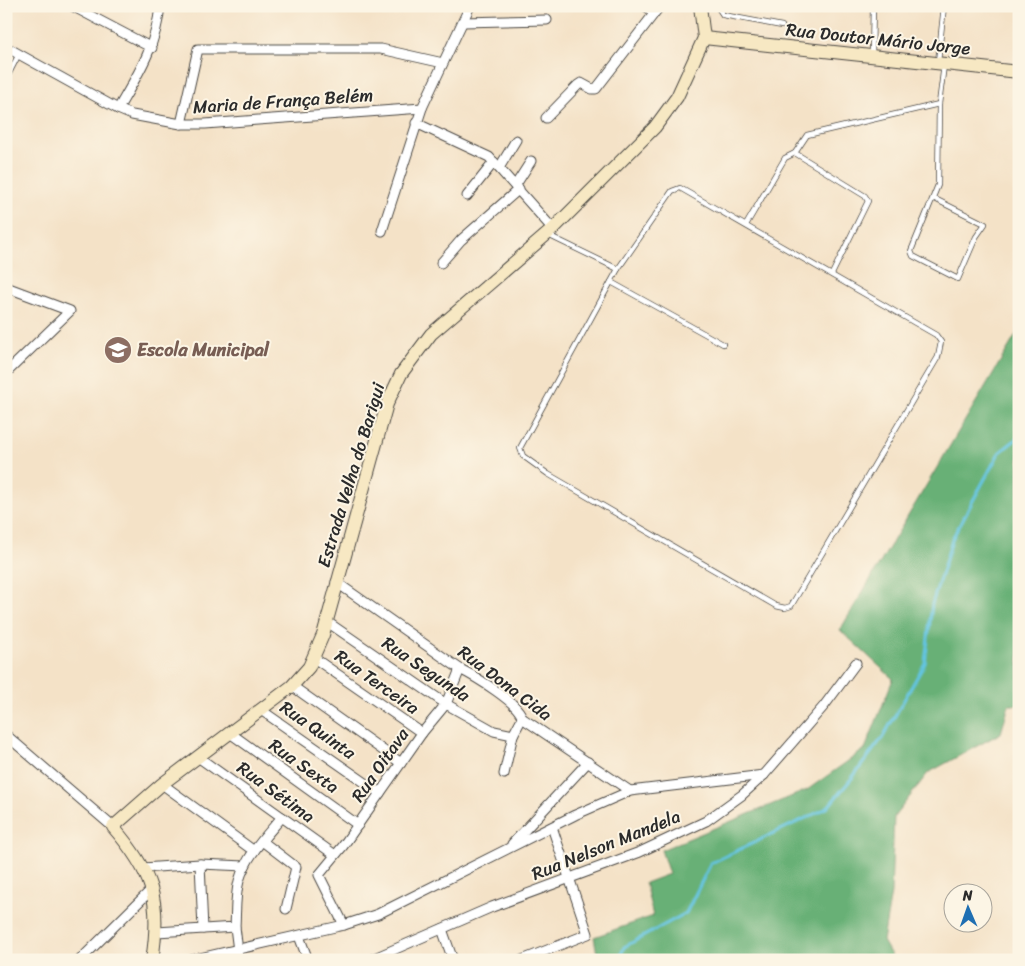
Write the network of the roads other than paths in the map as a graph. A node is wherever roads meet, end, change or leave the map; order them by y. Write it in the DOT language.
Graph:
graph roads {
  1 [pos="72,6"];
  2 [pos="160,6"];
  3 [pos="470,6"];
  4 [pos="645,6"];
  5 [pos="700,6"];
  6 [pos="717,6"];
  7 [pos="873,6"];
  8 [pos="944,6"];
  9 [pos="657,9"];
  10 [pos="546,20"];
  11 [pos="463,22"];
  12 [pos="782,26"];
  13 [pos="704,38"];
  14 [pos="6,47"];
  15 [pos="152,48"];
  16 [pos="19,54"];
  17 [pos="872,56"];
  18 [pos="443,63"];
  19 [pos="941,63"];
  20 [pos="1019,72"];
  21 [pos="6,79"];
  22 [pos="939,104"];
  23 [pos="422,108"];
  24 [pos="118,109"];
  25 [pos="546,118"];
  26 [pos="416,123"];
  27 [pos="181,124"];
  28 [pos="516,140"];
  29 [pos="794,153"];
  30 [pos="531,161"];
  31 [pos="496,165"];
  32 [pos="517,187"];
  33 [pos="467,196"];
  34 [pos="933,198"];
  35 [pos="746,225"];
  36 [pos="382,231"];
  37 [pos="550,232"];
  38 [pos="440,263"];
  39 [pos="618,269"];
  40 [pos="832,274"];
  41 [pos="611,282"];
  42 [pos="6,286"];
  43 [pos="722,344"];
  44 [pos="6,373"];
  45 [pos="336,582"];
  46 [pos="326,621"];
  47 [pos="314,658"];
  48 [pos="856,663"];
  49 [pos="460,669"];
  50 [pos="292,686"];
  51 [pos="446,704"];
  52 [pos="261,710"];
  53 [pos="522,718"];
  54 [pos="230,733"];
  55 [pos="422,733"];
  56 [pos="6,735"];
  57 [pos="513,735"];
  58 [pos="198,757"];
  59 [pos="588,762"];
  60 [pos="401,763"];
  61 [pos="504,774"];
  62 [pos="764,775"];
  63 [pos="162,784"];
  64 [pos="630,791"];
  65 [pos="380,793"];
  66 [pos="282,817"];
  67 [pos="358,825"];
  68 [pos="552,826"];
  69 [pos="112,827"];
  70 [pos="262,841"];
  71 [pos="506,850"];
  72 [pos="254,851"];
  73 [pos="335,855"];
  74 [pos="200,864"];
  75 [pos="245,866"];
  76 [pos="143,868"];
  77 [pos="570,878"];
  78 [pos="152,889"];
  79 [pos="286,909"];
  80 [pos="344,925"];
  81 [pos="235,927"];
  82 [pos="203,929"];
  83 [pos="442,929"];
  84 [pos="156,932"];
  85 [pos="299,936"];
  86 [pos="238,950"];
  87 [pos="80,960"];
  88 [pos="152,960"];
  89 [pos="190,960"];
  90 [pos="308,960"];
  91 [pos="370,960"];
  92 [pos="453,960"];
  93 [pos="522,960"];
  1 -- 15 [label="street"];
  2 -- 15 [label="street"];
  3 -- 11 [label="street"];
  4 -- 9 [label="street"];
  5 -- 13 [label="street"];
  6 -- 12 [label="lane"];
  7 -- 17 [label="lane"];
  8 -- 19 [label="lane"];
  9 -- 25 [label="street"];
  10 -- 11 [label="street"];
  11 -- 18 [label="street"];
  13 -- 17 [label="street, Rua Doutor Mário Jorge"];
  13 -- 37 [label="street, Estrada Velha do Barigui"];
  14 -- 16 [label="street"];
  15 -- 24 [label="street"];
  16 -- 21 [label="lane"];
  16 -- 24 [label="street"];
  17 -- 19 [label="street, Rua Doutor Mário Jorge"];
  18 -- 23 [label="street"];
  18 -- 27 [label="street, Maria de França Belém"];
  19 -- 20 [label="street, Rua Doutor Mário Jorge"];
  19 -- 22 [label="lane"];
  22 -- 29 [label="lane"];
  22 -- 34 [label="lane"];
  23 -- 26 [label="street"];
  23 -- 27 [label="street, Maria de França Belém"];
  24 -- 27 [label="street"];
  26 -- 31 [label="street"];
  26 -- 36 [label="street"];
  28 -- 31 [label="street"];
  29 -- 35 [label="lane"];
  29 -- 40 [label="lane"];
  30 -- 32 [label="street"];
  31 -- 32 [label="street"];
  31 -- 33 [label="street"];
  32 -- 37 [label="street"];
  32 -- 38 [label="street"];
  34 -- 34 [label="lane"];
  35 -- 39 [label="lane"];
  35 -- 40 [label="lane"];
  37 -- 39 [label="lane"];
  37 -- 45 [label="street, Estrada Velha do Barigui"];
  39 -- 41 [label="lane"];
  40 -- 41 [label="lane"];
  41 -- 43 [label="lane"];
  42 -- 44 [label="street"];
  45 -- 46 [label="street, Estrada Velha do Barigui"];
  45 -- 49 [label="street, Rua Dona Cida"];
  46 -- 47 [label="street, Estrada Velha do Barigui"];
  46 -- 51 [label="street, Rua Segunda"];
  47 -- 50 [label="street, Estrada Velha do Barigui"];
  47 -- 55 [label="street, Rua Terceira"];
  48 -- 62 [label="street, Rua Nelson Mandela"];
  49 -- 51 [label="street, Rua Oitava"];
  49 -- 53 [label="street, Rua Dona Cida"];
  50 -- 52 [label="street, Estrada Velha do Barigui"];
  50 -- 60 [label="street"];
  51 -- 55 [label="street, Rua Oitava"];
  51 -- 57 [label="street, Rua Segunda"];
  52 -- 54 [label="street, Estrada Velha do Barigui"];
  52 -- 65 [label="street, Rua Quinta"];
  53 -- 57 [label="street"];
  53 -- 59 [label="street, Rua Dona Cida"];
  54 -- 58 [label="street, Estrada Velha do Barigui"];
  54 -- 67 [label="street, Rua Sexta"];
  55 -- 60 [label="street, Rua Oitava"];
  56 -- 69 [label="street"];
  57 -- 61 [label="street"];
  58 -- 63 [label="street, Estrada Velha do Barigui"];
  58 -- 66 [label="street, Rua Sétima"];
  59 -- 64 [label="street, Rua Dona Cida"];
  59 -- 71 [label="street"];
  60 -- 65 [label="street, Rua Oitava"];
  62 -- 64 [label="street"];
  62 -- 77 [label="street, Rua Nelson Mandela"];
  63 -- 69 [label="street, Estrada Velha do Barigui"];
  63 -- 72 [label="street"];
  64 -- 68 [label="street"];
  65 -- 67 [label="street, Rua Oitava"];
  66 -- 70 [label="street"];
  66 -- 73 [label="street, Rua Sétima"];
  67 -- 73 [label="street, Rua Oitava"];
  68 -- 71 [label="street"];
  68 -- 77 [label="street"];
  69 -- 76 [label="street"];
  70 -- 72 [label="street"];
  70 -- 79 [label="street"];
  71 -- 80 [label="street"];
  72 -- 75 [label="street"];
  73 -- 80 [label="street, Rua Oitava"];
  74 -- 75 [label="street"];
  74 -- 76 [label="street"];
  74 -- 82 [label="street"];
  75 -- 81 [label="street"];
  76 -- 78 [label="street"];
  77 -- 83 [label="street, Rua Nelson Mandela"];
  77 -- 93 [label="street"];
  78 -- 84 [label="street"];
  78 -- 87 [label="street"];
  80 -- 85 [label="street"];
  81 -- 82 [label="street"];
  81 -- 86 [label="street"];
  82 -- 84 [label="street"];
  83 -- 91 [label="street, Rua Nelson Mandela"];
  83 -- 92 [label="street"];
  84 -- 88 [label="street"];
  85 -- 86 [label="street"];
  85 -- 90 [label="street"];
  86 -- 89 [label="street"];
}
